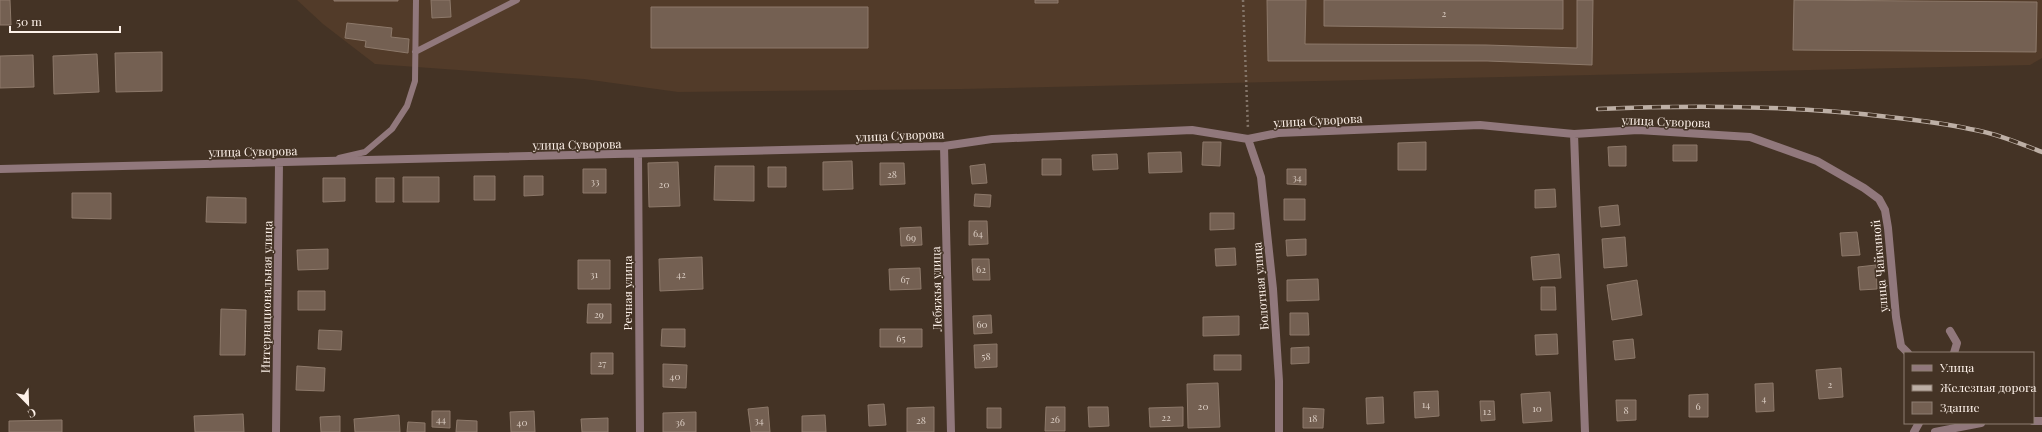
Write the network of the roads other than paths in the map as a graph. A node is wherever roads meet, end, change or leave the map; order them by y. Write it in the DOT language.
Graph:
graph roads {
  1 [pos="416,0"];
  2 [pos="517,0"];
  3 [pos="415,52"];
  4 [pos="1574,134"];
  5 [pos="1248,140"];
  6 [pos="944,146"];
  7 [pos="638,154"];
  8 [pos="1796,154"];
  9 [pos="326,162"];
  10 [pos="280,163"];
  11 [pos="0,169"];
  12 [pos="1950,331"];
  13 [pos="1957,343"];
  14 [pos="1907,352"];
  15 [pos="1954,352"];
  16 [pos="1962,352"];
  17 [pos="1976,424"];
  18 [pos="276,432"];
  19 [pos="640,432"];
  20 [pos="951,432"];
  21 [pos="1279,432"];
  22 [pos="1585,432"];
  23 [pos="1935,432"];
  1 -- 3 [label="lane"];
  2 -- 3 [label="lane"];
  3 -- 9 [label="lane"];
  4 -- 5 [label="street, улица Суворова"];
  4 -- 8 [label="street, улица Суворова"];
  4 -- 22 [label="street"];
  5 -- 6 [label="street, улица Суворова"];
  5 -- 21 [label="street, Болотная улица"];
  6 -- 7 [label="street, улица Суворова"];
  6 -- 20 [label="street, Лебяжья улица"];
  7 -- 9 [label="street, улица Суворова"];
  7 -- 19 [label="street, Речная улица"];
  8 -- 14 [label="street, улица Чайкиной"];
  9 -- 10 [label="street, улица Суворова"];
  10 -- 11 [label="street, улица Суворова"];
  10 -- 18 [label="street, Интернациональная улица"];
  12 -- 13 [label="street"];
  13 -- 15 [label="street"];
  13 -- 16 [label="street"];
  17 -- 23 [label="street"];
}
